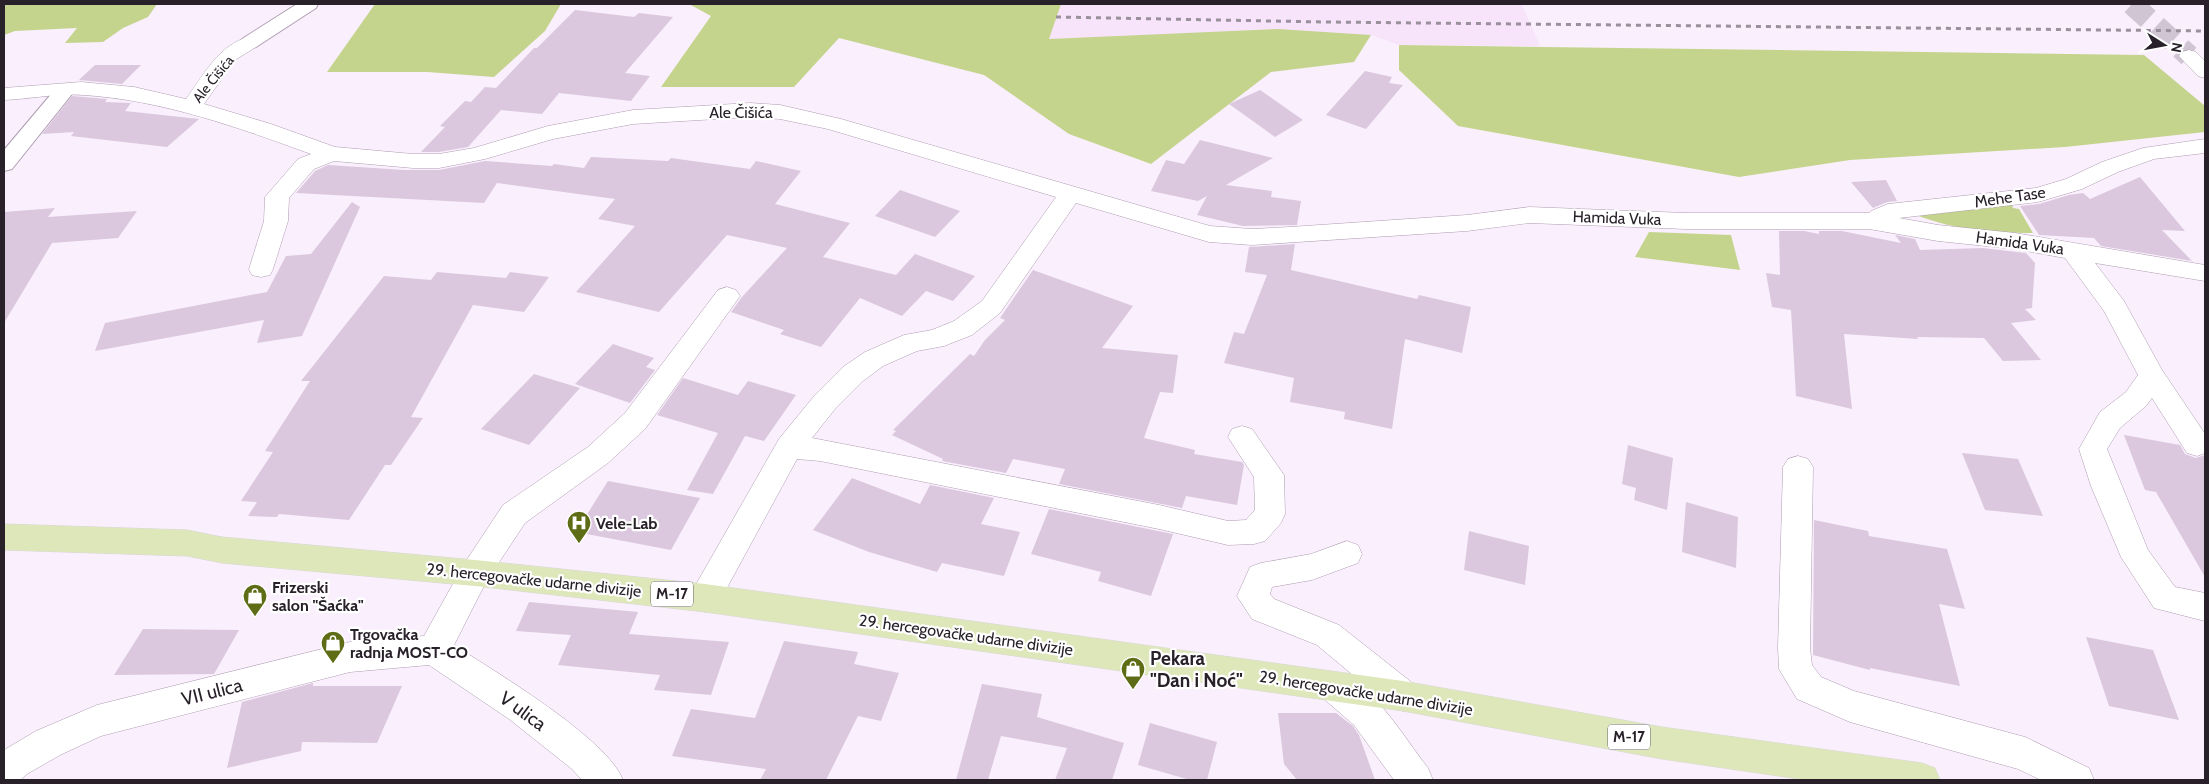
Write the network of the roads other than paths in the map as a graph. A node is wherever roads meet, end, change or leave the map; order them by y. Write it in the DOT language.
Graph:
graph roads {
  1 [pos="309,4"];
  2 [pos="249,44"];
  3 [pos="2189,56"];
  4 [pos="2205,72"];
  5 [pos="65,90"];
  6 [pos="4,94"];
  7 [pos="191,107"];
  8 [pos="2205,146"];
  9 [pos="332,154"];
  10 [pos="4,164"];
  11 [pos="1070,194"];
  12 [pos="1142,215"];
  13 [pos="1869,221"];
  14 [pos="2083,252"];
  15 [pos="261,270"];
  16 [pos="2205,273"];
  17 [pos="727,296"];
  18 [pos="2152,376"];
  19 [pos="1242,437"];
  20 [pos="2196,445"];
  21 [pos="790,447"];
  22 [pos="1798,467"];
  23 [pos="4,537"];
  24 [pos="1347,554"];
  25 [pos="475,573"];
  26 [pos="705,598"];
  27 [pos="2205,607"];
  28 [pos="434,650"];
  29 [pos="1336,688"];
  30 [pos="1403,696"];
  31 [pos="4,772"];
  32 [pos="1829,774"];
  33 [pos="605,780"];
  34 [pos="1415,780"];
  35 [pos="1922,780"];
  36 [pos="2076,780"];
  1 -- 2 [label="street, Ale Čišića"];
  2 -- 7 [label="street, Ale Čišića"];
  3 -- 4 [label="street"];
  5 -- 6 [label="street"];
  5 -- 7 [label="street"];
  5 -- 10 [label="street"];
  7 -- 9 [label="street, Ale Čišića"];
  8 -- 13 [label="street, Mehe Tase"];
  9 -- 11 [label="street, Ale Čišića"];
  9 -- 15 [label="street, Ale Čišića"];
  11 -- 12 [label="street, Ale Čišića"];
  11 -- 21 [label="street"];
  12 -- 13 [label="street, Hamida Vuka"];
  13 -- 14 [label="street, Hamida Vuka"];
  14 -- 16 [label="street"];
  14 -- 18 [label="street"];
  17 -- 25 [label="street"];
  18 -- 20 [label="street"];
  18 -- 27 [label="street"];
  19 -- 21 [label="street"];
  21 -- 26 [label="street"];
  22 -- 36 [label="street"];
  23 -- 25 [label="main road, 29. hercegovačke udarne divizije / M-17"];
  24 -- 30 [label="street"];
  25 -- 26 [label="main road, 29. hercegovačke udarne divizije / M-17"];
  25 -- 28 [label="street"];
  26 -- 29 [label="main road, 29. hercegovačke udarne divizije / M-17"];
  28 -- 31 [label="street, VII ulica"];
  28 -- 33 [label="street, V ulica"];
  29 -- 30 [label="main road, 29. hercegovačke udarne divizije / M-17"];
  29 -- 34 [label="street"];
  30 -- 32 [label="main road, 29. hercegovačke udarne divizije / M-17"];
  32 -- 35 [label="main road, 29. hercegovačke udarne divizije / M-17"];
}
